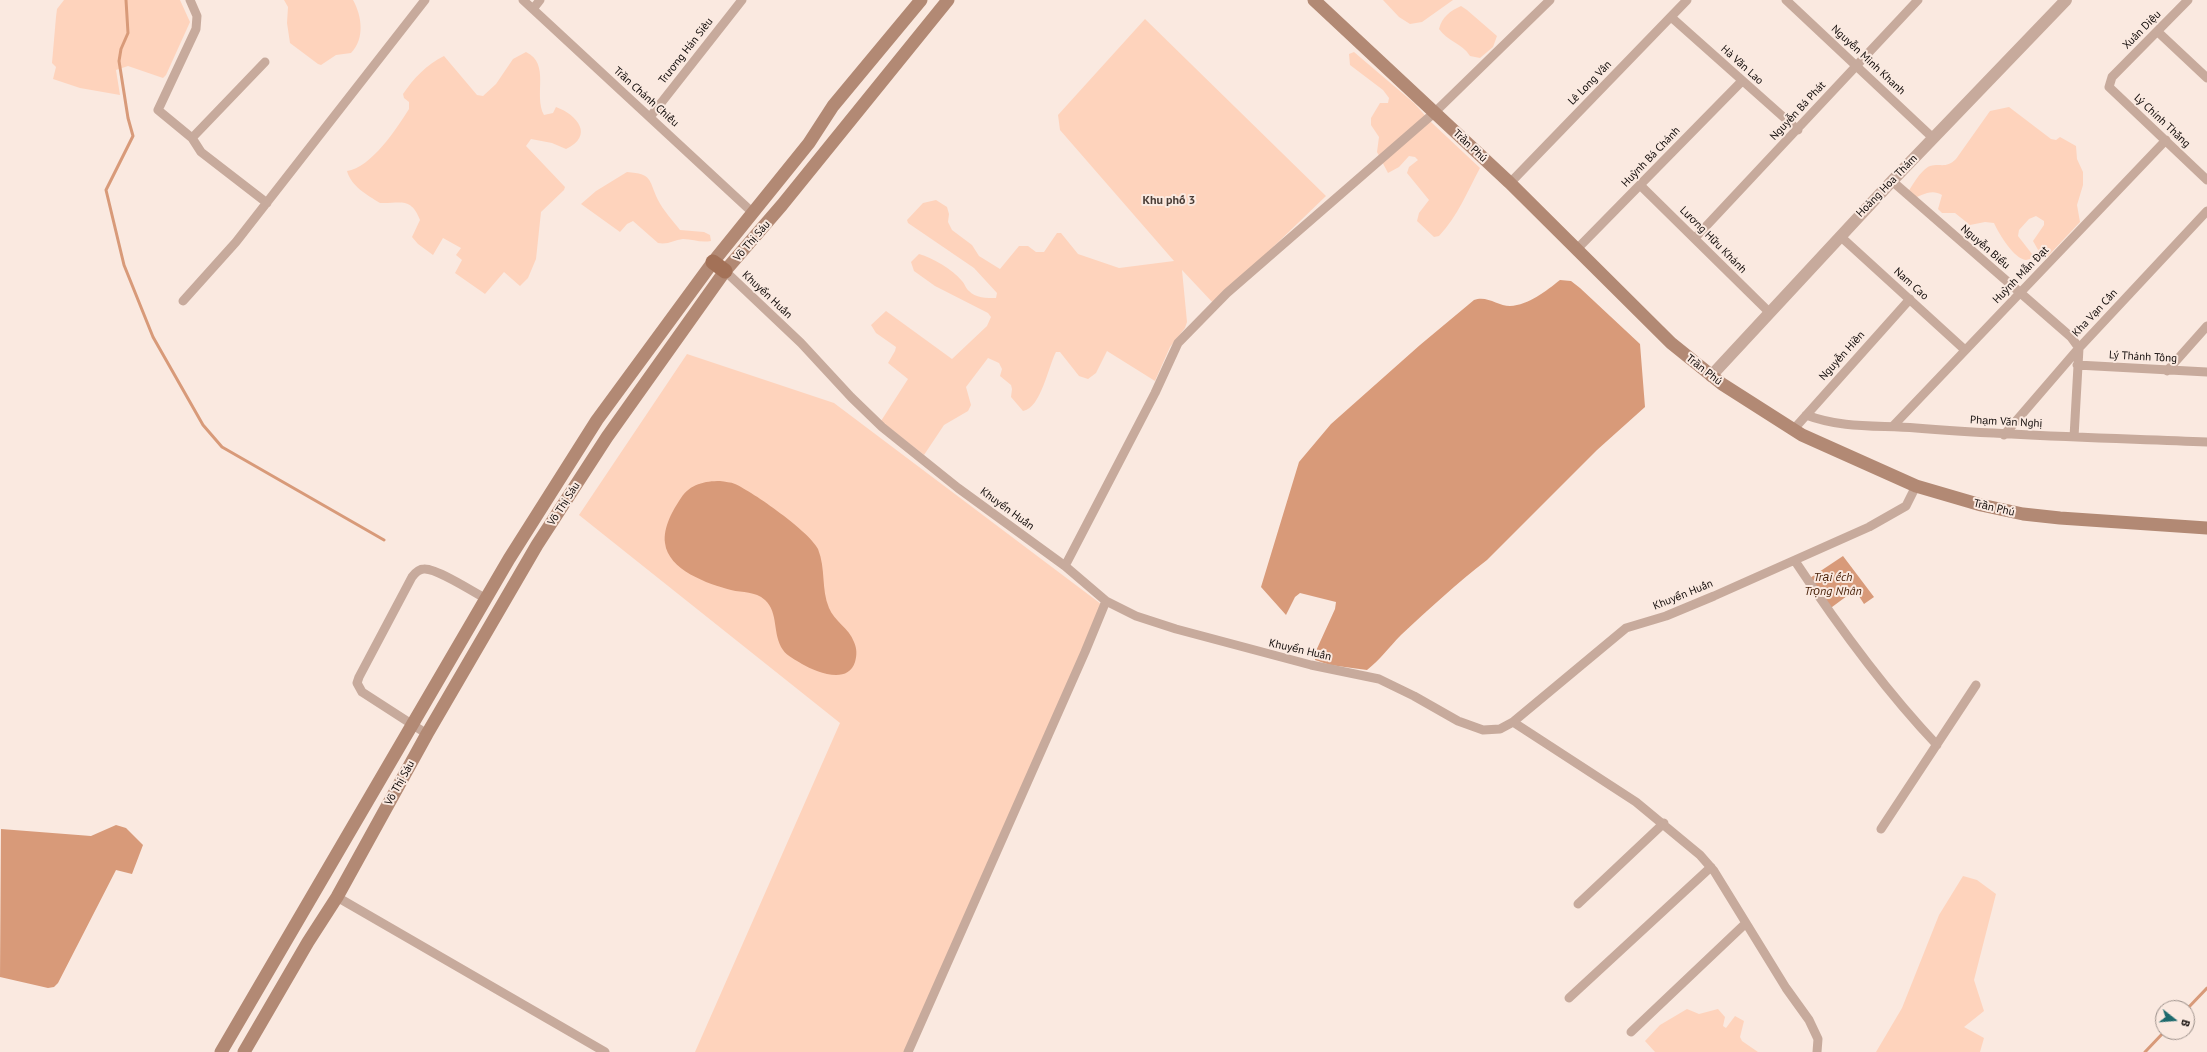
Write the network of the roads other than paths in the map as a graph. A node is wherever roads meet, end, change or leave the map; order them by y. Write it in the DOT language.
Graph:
graph roads {
  1 [pos="190,0"];
  2 [pos="425,0"];
  3 [pos="523,0"];
  4 [pos="540,0"];
  5 [pos="742,0"];
  6 [pos="921,0"];
  7 [pos="948,0"];
  8 [pos="1314,0"];
  9 [pos="1550,0"];
  10 [pos="1687,0"];
  11 [pos="1786,0"];
  12 [pos="1918,0"];
  13 [pos="2066,0"];
  14 [pos="2188,0"];
  15 [pos="532,9"];
  16 [pos="1671,17"];
  17 [pos="2158,32"];
  18 [pos="265,62"];
  19 [pos="1857,65"];
  20 [pos="2112,77"];
  21 [pos="2207,78"];
  22 [pos="1742,81"];
  23 [pos="1434,113"];
  24 [pos="650,117"];
  25 [pos="1798,130"];
  26 [pos="192,138"];
  27 [pos="1933,138"];
  28 [pos="2166,140"];
  29 [pos="2207,180"];
  30 [pos="1892,181"];
  31 [pos="1510,183"];
  32 [pos="1640,185"];
  33 [pos="267,203"];
  34 [pos="2207,211"];
  35 [pos="752,212"];
  36 [pos="1840,236"];
  37 [pos="1695,238"];
  38 [pos="1576,250"];
  39 [pos="713,262"];
  40 [pos="725,271"];
  41 [pos="2020,293"];
  42 [pos="1910,299"];
  43 [pos="183,301"];
  44 [pos="1769,312"];
  45 [pos="2207,326"];
  46 [pos="2079,348"];
  47 [pos="1965,350"];
  48 [pos="2077,365"];
  49 [pos="2167,371"];
  50 [pos="2207,372"];
  51 [pos="1711,376"];
  52 [pos="1806,415"];
  53 [pos="1893,426"];
  54 [pos="1793,430"];
  55 [pos="2004,435"];
  56 [pos="2074,437"];
  57 [pos="2207,442"];
  58 [pos="1916,486"];
  59 [pos="2207,528"];
  60 [pos="1795,562"];
  61 [pos="1065,566"];
  62 [pos="486,599"];
  63 [pos="1106,601"];
  64 [pos="1976,685"];
  65 [pos="1512,722"];
  66 [pos="412,725"];
  67 [pos="427,734"];
  68 [pos="1937,745"];
  69 [pos="1664,823"];
  70 [pos="1881,829"];
  71 [pos="1711,867"];
  72 [pos="337,897"];
  73 [pos="1578,904"];
  74 [pos="1746,923"];
  75 [pos="1569,998"];
  76 [pos="1631,1032"];
  77 [pos="221,1052"];
  78 [pos="244,1052"];
  79 [pos="605,1052"];
  80 [pos="908,1052"];
  81 [pos="1817,1052"];
  1 -- 26 [label="street"];
  2 -- 33 [label="street"];
  3 -- 15 [label="street, Trần Chánh Chiếu"];
  4 -- 15 [label="street"];
  5 -- 24 [label="street, Trương Hán Siêu"];
  6 -- 35 [label="main road, Võ Thị Sáu"];
  7 -- 40 [label="main road, Võ Thị Sáu"];
  8 -- 23 [label="main road, Trần Phú"];
  9 -- 23 [label="street"];
  10 -- 16 [label="street, Lê Long Vân"];
  11 -- 19 [label="street, Nguyễn Minh Khanh"];
  12 -- 19 [label="street, Nguyễn Bá Phát"];
  13 -- 27 [label="street, Hoàng Hoa Thám"];
  14 -- 17 [label="street, Xuân Diệu"];
  15 -- 24 [label="street, Trần Chánh Chiếu"];
  16 -- 22 [label="street, Hà Văn Lao"];
  16 -- 31 [label="street, Lê Long Vân"];
  17 -- 20 [label="street, Xuân Diệu"];
  17 -- 21 [label="street"];
  18 -- 26 [label="street"];
  19 -- 25 [label="street, Nguyễn Bá Phát"];
  19 -- 27 [label="street, Nguyễn Minh Khanh"];
  20 -- 28 [label="street, Lý Chính Thắng"];
  22 -- 25 [label="street, Hà Văn Lao"];
  22 -- 32 [label="street, Huỳnh Bá Chánh"];
  23 -- 31 [label="main road, Trần Phú"];
  23 -- 61 [label="street"];
  24 -- 35 [label="street, Trần Chánh Chiếu"];
  25 -- 37 [label="street, Nguyễn Bá Phát"];
  26 -- 33 [label="street"];
  27 -- 30 [label="street, Hoàng Hoa Thám"];
  28 -- 29 [label="street, Lý Chính Thắng"];
  28 -- 41 [label="street, Huỳnh Mẫn Đạt"];
  30 -- 36 [label="street, Hoàng Hoa Thám"];
  30 -- 41 [label="street, Nguyễn Biểu"];
  31 -- 38 [label="main road, Trần Phú"];
  32 -- 37 [label="street, Lương Hữu Khánh"];
  32 -- 38 [label="street, Huỳnh Bá Chánh"];
  33 -- 43 [label="street"];
  34 -- 46 [label="street, Kha Vạn Cân"];
  35 -- 39 [label="main road, Võ Thị Sáu"];
  36 -- 42 [label="street, Nam Cao"];
  36 -- 44 [label="street, Hoàng Hoa Thám"];
  37 -- 44 [label="street, Lương Hữu Khánh"];
  38 -- 51 [label="main road, Trần Phú"];
  39 -- 40 [label="main road"];
  39 -- 62 [label="main road, Võ Thị Sáu"];
  40 -- 61 [label="street, Khuyển Huấn"];
  40 -- 67 [label="main road, Võ Thị Sáu"];
  41 -- 46 [label="street, Nguyễn Biểu"];
  41 -- 47 [label="street, Huỳnh Mẫn Đạt"];
  42 -- 47 [label="street, Nam Cao"];
  42 -- 52 [label="street, Nguyễn Hiền"];
  44 -- 51 [label="street, Hoàng Hoa Thám"];
  45 -- 49 [label="street"];
  46 -- 48 [label="street"];
  46 -- 55 [label="street, Kha Vạn Cân"];
  47 -- 53 [label="street, Huỳnh Mẫn Đạt"];
  48 -- 49 [label="street, Lý Thánh Tông"];
  48 -- 56 [label="street"];
  49 -- 50 [label="street, Lý Thánh Tông"];
  51 -- 54 [label="main road, Trần Phú"];
  52 -- 53 [label="street, Phạm Văn Nghị"];
  52 -- 54 [label="street, Nguyễn Hiền"];
  53 -- 55 [label="street, Phạm Văn Nghị"];
  54 -- 58 [label="main road, Trần Phú"];
  55 -- 56 [label="street, Phạm Văn Nghị"];
  56 -- 57 [label="street, Phạm Văn Nghị"];
  58 -- 59 [label="main road, Trần Phú"];
  58 -- 60 [label="street, Khuyển Huấn"];
  60 -- 65 [label="street, Khuyển Huấn"];
  60 -- 68 [label="street"];
  61 -- 63 [label="street, Khuyển Huấn"];
  62 -- 66 [label="main road, Võ Thị Sáu"];
  62 -- 66 [label="street"];
  63 -- 65 [label="street, Khuyển Huấn"];
  63 -- 80 [label="street"];
  64 -- 68 [label="street"];
  65 -- 69 [label="street"];
  66 -- 67 [label="street"];
  66 -- 77 [label="main road, Võ Thị Sáu"];
  67 -- 72 [label="main road, Võ Thị Sáu"];
  68 -- 70 [label="street"];
  69 -- 71 [label="street"];
  69 -- 73 [label="street"];
  71 -- 74 [label="street"];
  71 -- 75 [label="street"];
  72 -- 78 [label="main road, Võ Thị Sáu"];
  72 -- 79 [label="street"];
  74 -- 76 [label="street"];
  74 -- 81 [label="street"];
}
